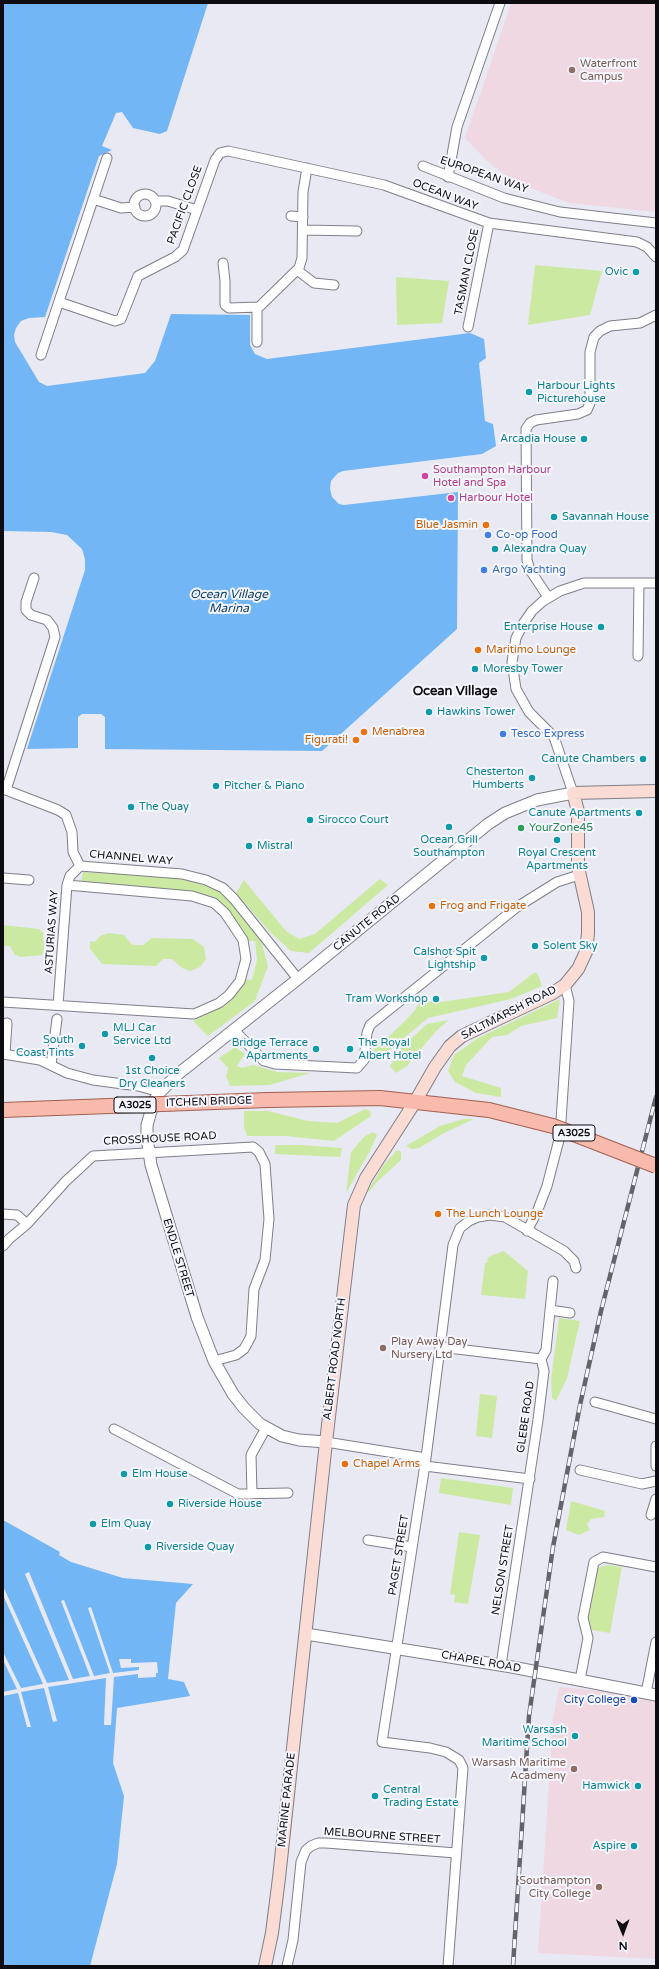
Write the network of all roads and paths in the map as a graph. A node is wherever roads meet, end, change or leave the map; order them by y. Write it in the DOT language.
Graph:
graph roads {
  1 [pos="500,3"];
  2 [pos="223,152"];
  3 [pos="107,158"];
  4 [pos="423,166"];
  5 [pos="307,168"];
  6 [pos="448,177"];
  7 [pos="93,199"];
  8 [pos="156,201"];
  9 [pos="135,207"];
  10 [pos="197,210"];
  11 [pos="291,216"];
  12 [pos="303,217"];
  13 [pos="489,223"];
  14 [pos="656,223"];
  15 [pos="303,230"];
  16 [pos="357,231"];
  17 [pos="656,257"];
  18 [pos="223,263"];
  19 [pos="297,270"];
  20 [pos="334,285"];
  21 [pos="59,302"];
  22 [pos="257,308"];
  23 [pos="656,315"];
  24 [pos="468,327"];
  25 [pos="257,342"];
  26 [pos="41,355"];
  27 [pos="34,578"];
  28 [pos="639,583"];
  29 [pos="656,583"];
  30 [pos="548,597"];
  31 [pos="638,656"];
  32 [pos="656,791"];
  33 [pos="573,793"];
  34 [pos="80,866"];
  35 [pos="579,875"];
  36 [pos="3,878"];
  37 [pos="29,880"];
  38 [pos="67,885"];
  39 [pos="298,979"];
  40 [pos="564,985"];
  41 [pos="3,1002"];
  42 [pos="58,1005"];
  43 [pos="57,1019"];
  44 [pos="7,1023"];
  45 [pos="234,1030"];
  46 [pos="4,1054"];
  47 [pos="51,1065"];
  48 [pos="160,1092"];
  49 [pos="415,1102"];
  50 [pos="3,1110"];
  51 [pos="148,1152"];
  52 [pos="656,1166"];
  53 [pos="3,1214"];
  54 [pos="27,1224"];
  55 [pos="527,1231"];
  56 [pos="3,1246"];
  57 [pos="576,1268"];
  58 [pos="553,1281"];
  59 [pos="550,1310"];
  60 [pos="570,1313"];
  61 [pos="440,1347"];
  62 [pos="541,1359"];
  63 [pos="214,1361"];
  64 [pos="595,1402"];
  65 [pos="656,1419"];
  66 [pos="266,1428"];
  67 [pos="114,1429"];
  68 [pos="326,1442"];
  69 [pos="656,1446"];
  70 [pos="426,1462"];
  71 [pos="656,1466"];
  72 [pos="580,1470"];
  73 [pos="530,1479"];
  74 [pos="656,1481"];
  75 [pos="288,1493"];
  76 [pos="252,1494"];
  77 [pos="656,1499"];
  78 [pos="651,1515"];
  79 [pos="368,1540"];
  80 [pos="412,1547"];
  81 [pos="656,1567"];
  82 [pos="306,1634"];
  83 [pos="656,1642"];
  84 [pos="397,1648"];
  85 [pos="501,1665"];
  86 [pos="580,1680"];
  87 [pos="651,1694"];
  88 [pos="459,1760"];
  89 [pos="456,1853"];
  90 [pos="265,1966"];
  91 [pos="287,1966"];
  92 [pos="448,1966"];
  1 -- 6 [label="street"];
  2 -- 5 [label="street, OCEAN WAY"];
  2 -- 10 [label="street, PACIFIC CLOSE"];
  3 -- 7 [label="street"];
  4 -- 6 [label="street, EUROPEAN WAY"];
  5 -- 12 [label="street"];
  5 -- 13 [label="street, OCEAN WAY"];
  6 -- 14 [label="street, EUROPEAN WAY"];
  7 -- 9 [label="street"];
  7 -- 21 [label="street"];
  8 -- 9 [label="street"];
  8 -- 9 [label="street"];
  8 -- 10 [label="street"];
  10 -- 21 [label="street, PACIFIC CLOSE"];
  11 -- 12 [label="street"];
  12 -- 15 [label="street"];
  13 -- 17 [label="street, OCEAN WAY"];
  13 -- 24 [label="street, TASMAN CLOSE"];
  15 -- 16 [label="street"];
  15 -- 19 [label="street"];
  18 -- 22 [label="street"];
  19 -- 20 [label="street"];
  19 -- 22 [label="street"];
  21 -- 26 [label="street"];
  22 -- 25 [label="street"];
  23 -- 30 [label="street"];
  27 -- 34 [label="street, CHANNEL WAY"];
  28 -- 29 [label="street"];
  28 -- 30 [label="street"];
  28 -- 31 [label="street"];
  30 -- 33 [label="street"];
  32 -- 33 [label="main road, CANUTE ROAD"];
  33 -- 35 [label="main road, SALTMARSH ROAD"];
  33 -- 39 [label="street, CANUTE ROAD"];
  34 -- 38 [label="street, ASTURIAS WAY"];
  34 -- 39 [label="street, CHANNEL WAY"];
  35 -- 40 [label="main road, SALTMARSH ROAD"];
  35 -- 45 [label="street"];
  36 -- 37 [label="street"];
  38 -- 42 [label="street, ASTURIAS WAY"];
  38 -- 42 [label="street"];
  39 -- 45 [label="street, CANUTE ROAD"];
  40 -- 49 [label="main road, SALTMARSH ROAD"];
  40 -- 55 [label="street"];
  41 -- 42 [label="street"];
  43 -- 47 [label="street"];
  44 -- 46 [label="street"];
  45 -- 48 [label="street, CANUTE ROAD"];
  46 -- 47 [label="street"];
  47 -- 48 [label="street"];
  48 -- 51 [label="street, CANUTE ROAD"];
  49 -- 50 [label="main road, ITCHEN BRIDGE / A3025, bridge"];
  49 -- 52 [label="main road, A3025, bridge"];
  49 -- 68 [label="main road, ALBERT ROAD NORTH"];
  51 -- 54 [label="street, CROSSHOUSE ROAD"];
  51 -- 63 [label="street, ENDLE STREET"];
  51 -- 63 [label="street, CROSSHOUSE ROAD"];
  53 -- 54 [label="street"];
  54 -- 56 [label="street, CROSSHOUSE ROAD"];
  55 -- 57 [label="street"];
  55 -- 61 [label="street, PAGET STREET"];
  58 -- 59 [label="street"];
  59 -- 60 [label="street"];
  59 -- 62 [label="street"];
  61 -- 62 [label="street"];
  61 -- 70 [label="street, PAGET STREET"];
  62 -- 73 [label="street, GLEBE ROAD"];
  63 -- 66 [label="street, ENDLE STREET"];
  64 -- 65 [label="street"];
  66 -- 68 [label="street, ENDLE STREET"];
  66 -- 76 [label="street"];
  67 -- 76 [label="street"];
  68 -- 70 [label="street"];
  68 -- 82 [label="main road, ALBERT ROAD NORTH"];
  69 -- 71 [label="street"];
  70 -- 73 [label="street"];
  70 -- 80 [label="street, PAGET STREET"];
  72 -- 74 [label="street"];
  73 -- 85 [label="street, NELSON STREET"];
  75 -- 76 [label="street"];
  77 -- 78 [label="street"];
  79 -- 80 [label="street"];
  80 -- 84 [label="street, PAGET STREET"];
  81 -- 86 [label="street"];
  82 -- 84 [label="street, CHAPEL ROAD"];
  82 -- 90 [label="main road, MARINE PARADE"];
  83 -- 87 [label="street"];
  84 -- 85 [label="street, CHAPEL ROAD"];
  84 -- 88 [label="street, PAGET STREET"];
  85 -- 86 [label="street, CHAPEL ROAD"];
  86 -- 87 [label="street, CHAPEL ROAD"];
  88 -- 89 [label="street, MELBOURNE STREET"];
  89 -- 91 [label="street, MELBOURNE STREET"];
  89 -- 92 [label="street, MELBOURNE STREET"];
}
